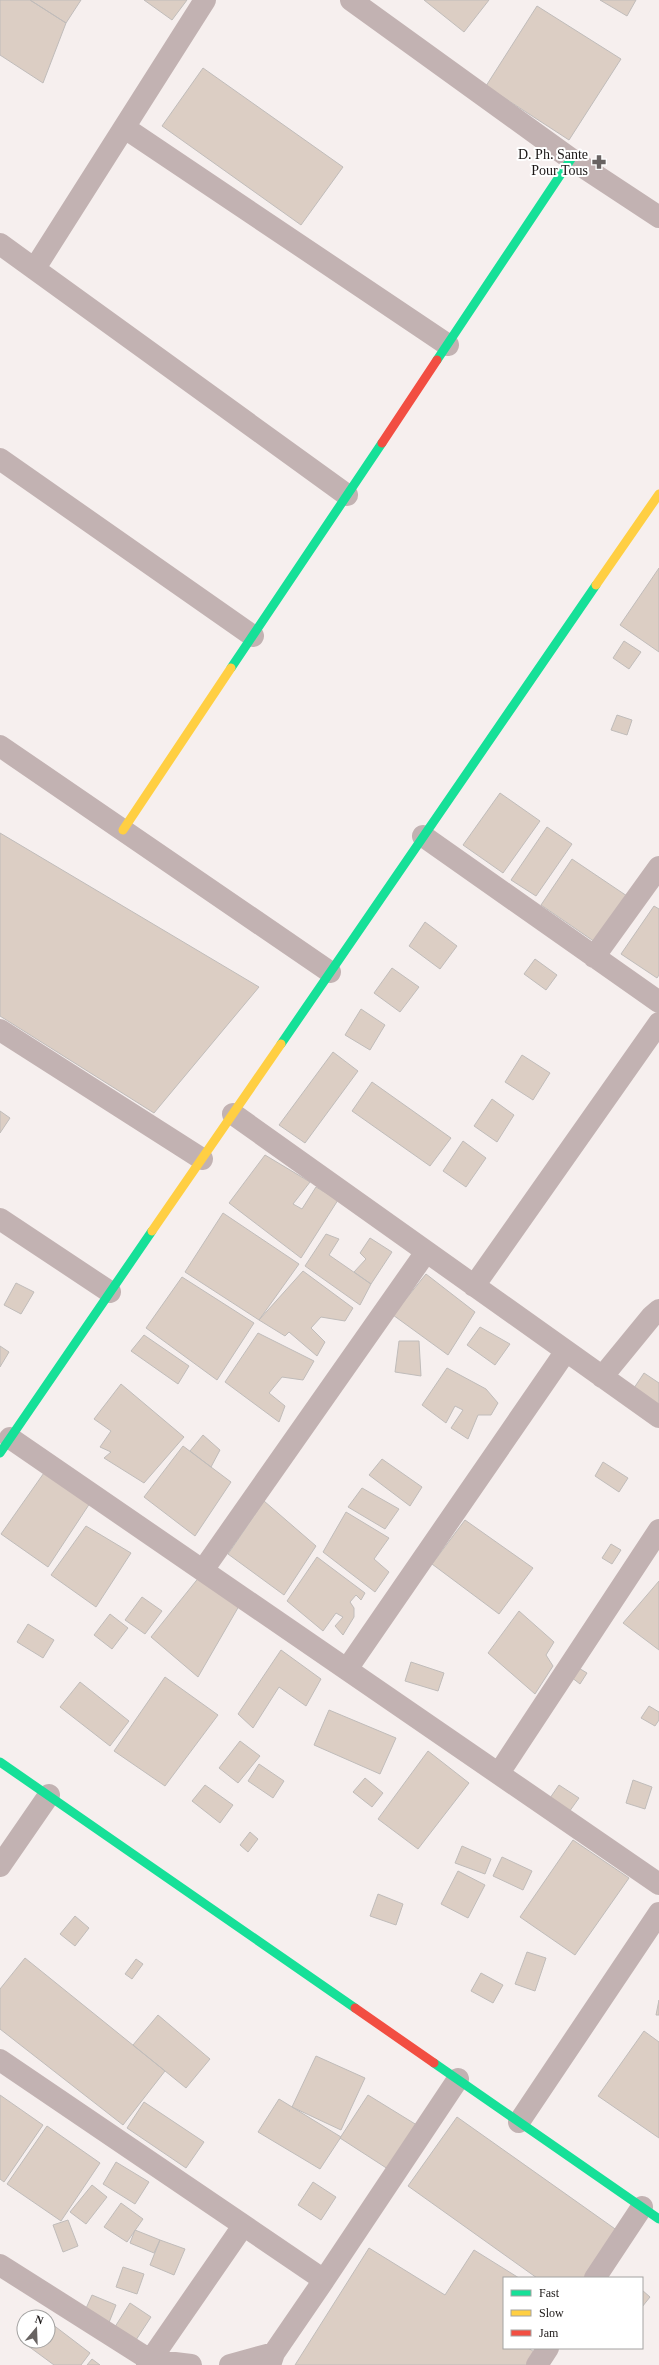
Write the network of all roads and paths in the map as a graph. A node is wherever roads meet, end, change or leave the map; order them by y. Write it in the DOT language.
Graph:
graph roads {
  1 [pos="205,0"];
  2 [pos="351,0"];
  3 [pos="126,128"];
  4 [pos="571,159"];
  5 [pos="659,216"];
  6 [pos="0,244"];
  7 [pos="35,268"];
  8 [pos="448,346"];
  9 [pos="0,459"];
  10 [pos="347,495"];
  11 [pos="657,500"];
  12 [pos="253,636"];
  13 [pos="0,746"];
  14 [pos="123,830"];
  15 [pos="423,836"];
  16 [pos="659,867"];
  17 [pos="594,957"];
  18 [pos="330,972"];
  19 [pos="659,1002"];
  20 [pos="659,1023"];
  21 [pos="0,1030"];
  22 [pos="233,1114"];
  23 [pos="202,1159"];
  24 [pos="0,1220"];
  25 [pos="426,1252"];
  26 [pos="474,1286"];
  27 [pos="110,1292"];
  28 [pos="659,1310"];
  29 [pos="566,1351"];
  30 [pos="602,1377"];
  31 [pos="659,1417"];
  32 [pos="5,1445"];
  33 [pos="659,1530"];
  34 [pos="203,1570"];
  35 [pos="346,1669"];
  36 [pos="0,1762"];
  37 [pos="499,1773"];
  38 [pos="49,1795"];
  39 [pos="0,1866"];
  40 [pos="659,1884"];
  41 [pos="659,1913"];
  42 [pos="0,2060"];
  43 [pos="458,2080"];
  44 [pos="519,2122"];
  45 [pos="650,2213"];
  46 [pos="243,2226"];
  47 [pos="0,2265"];
  48 [pos="596,2277"];
  49 [pos="324,2280"];
  50 [pos="547,2349"];
  51 [pos="272,2359"];
  52 [pos="149,2363"];
  53 [pos="191,2365"];
  54 [pos="230,2365"];
  55 [pos="537,2365"];
  1 -- 3 [label="street"];
  2 -- 4 [label="street"];
  3 -- 7 [label="street"];
  3 -- 8 [label="street"];
  4 -- 5 [label="street"];
  4 -- 8 [label="street"];
  6 -- 7 [label="street"];
  7 -- 10 [label="street"];
  8 -- 10 [label="street"];
  9 -- 12 [label="street"];
  10 -- 12 [label="street"];
  11 -- 15 [label="street"];
  12 -- 14 [label="street"];
  13 -- 14 [label="street"];
  14 -- 18 [label="street"];
  15 -- 17 [label="street"];
  15 -- 18 [label="street"];
  16 -- 17 [label="street"];
  17 -- 19 [label="street"];
  18 -- 22 [label="street"];
  20 -- 26 [label="street"];
  21 -- 23 [label="street"];
  22 -- 23 [label="street"];
  22 -- 25 [label="street"];
  23 -- 27 [label="street"];
  24 -- 27 [label="street"];
  25 -- 26 [label="street"];
  25 -- 34 [label="street"];
  26 -- 29 [label="street"];
  27 -- 32 [label="street"];
  28 -- 30 [label="street"];
  29 -- 30 [label="street"];
  29 -- 35 [label="street"];
  30 -- 31 [label="street"];
  32 -- 34 [label="street"];
  33 -- 37 [label="street"];
  34 -- 35 [label="street"];
  35 -- 37 [label="street"];
  36 -- 38 [label="street"];
  37 -- 40 [label="street"];
  38 -- 39 [label="street"];
  38 -- 43 [label="street"];
  41 -- 44 [label="street"];
  42 -- 46 [label="street"];
  43 -- 44 [label="street"];
  43 -- 49 [label="street"];
  44 -- 45 [label="street"];
  45 -- 48 [label="street"];
  46 -- 49 [label="street"];
  46 -- 52 [label="street"];
  47 -- 52 [label="street"];
  49 -- 51 [label="street"];
  50 -- 55 [label="street"];
  51 -- 54 [label="street"];
  52 -- 53 [label="street"];
}
